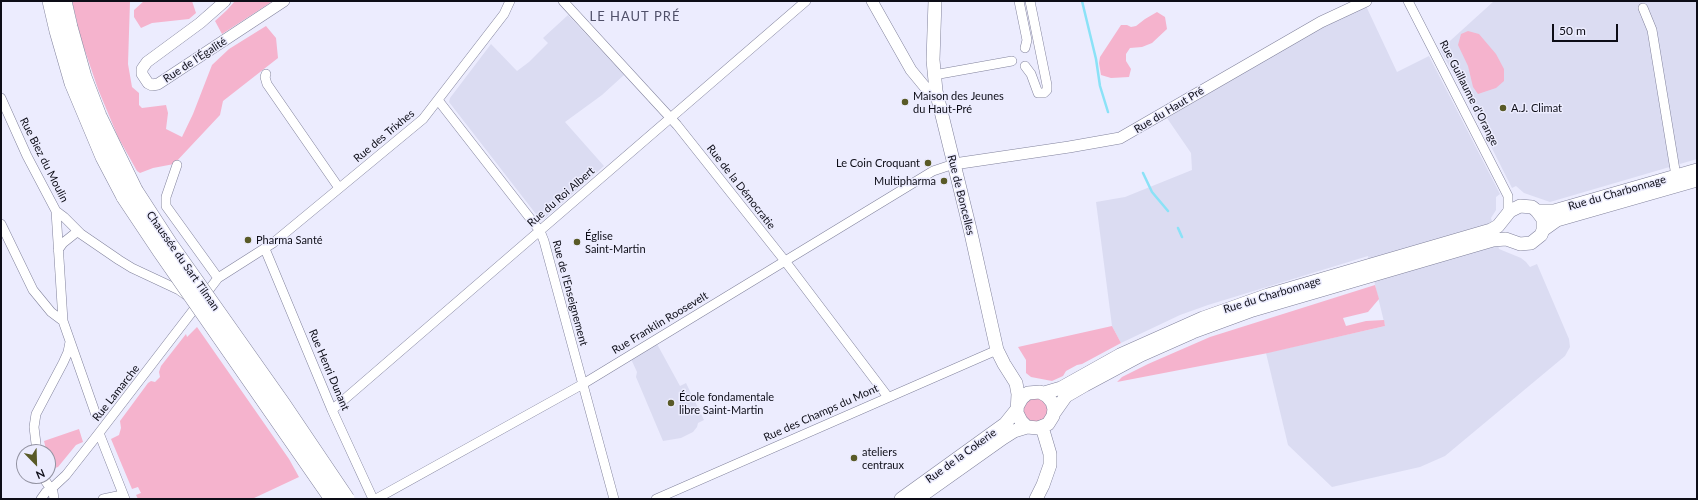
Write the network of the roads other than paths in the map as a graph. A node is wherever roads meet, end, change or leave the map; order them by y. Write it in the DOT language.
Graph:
graph roads {
  1 [pos="50,1"];
  2 [pos="64,1"];
  3 [pos="225,1"];
  4 [pos="284,1"];
  5 [pos="510,1"];
  6 [pos="563,1"];
  7 [pos="806,1"];
  8 [pos="872,1"];
  9 [pos="935,1"];
  10 [pos="1020,1"];
  11 [pos="1030,1"];
  12 [pos="1366,1"];
  13 [pos="1408,1"];
  14 [pos="1643,8"];
  15 [pos="1039,46"];
  16 [pos="1025,48"];
  17 [pos="1012,61"];
  18 [pos="1043,64"];
  19 [pos="1025,66"];
  20 [pos="266,74"];
  21 [pos="934,75"];
  22 [pos="936,91"];
  23 [pos="1,98"];
  24 [pos="438,100"];
  25 [pos="3,109"];
  26 [pos="671,118"];
  27 [pos="954,164"];
  28 [pos="177,165"];
  29 [pos="1697,170"];
  30 [pos="1676,176"];
  31 [pos="1697,180"];
  32 [pos="339,188"];
  33 [pos="130,193"];
  34 [pos="1508,196"];
  35 [pos="1523,206"];
  36 [pos="56,211"];
  37 [pos="1537,211"];
  38 [pos="1507,215"];
  39 [pos="1,224"];
  40 [pos="1543,230"];
  41 [pos="78,231"];
  42 [pos="540,231"];
  43 [pos="1514,242"];
  44 [pos="265,249"];
  45 [pos="58,250"];
  46 [pos="785,261"];
  47 [pos="218,278"];
  48 [pos="195,307"];
  49 [pos="63,321"];
  50 [pos="70,342"];
  51 [pos="997,350"];
  52 [pos="1016,383"];
  53 [pos="583,384"];
  54 [pos="1039,393"];
  55 [pos="888,397"];
  56 [pos="1018,407"];
  57 [pos="332,410"];
  58 [pos="1054,413"];
  59 [pos="96,415"];
  60 [pos="1027,427"];
  61 [pos="1042,427"];
  62 [pos="100,433"];
  63 [pos="36,444"];
  64 [pos="48,484"];
  65 [pos="51,489"];
  66 [pos="124,497"];
  67 [pos="41,499"];
  68 [pos="54,499"];
  69 [pos="103,499"];
  70 [pos="332,499"];
  71 [pos="347,499"];
  72 [pos="373,499"];
  73 [pos="376,499"];
  74 [pos="614,499"];
  75 [pos="656,499"];
  76 [pos="901,499"];
  77 [pos="918,499"];
  78 [pos="1036,499"];
  1 -- 33 [label="highway, Chaussée du Sart Tilman"];
  2 -- 33 [label="highway, Chaussée du Sart Tilman"];
  3 -- 4 [label="street, Rue de l'Égalité"];
  5 -- 24 [label="street, Rue des Trixhes"];
  6 -- 26 [label="street, Rue de la Démocratie"];
  7 -- 26 [label="street, Rue du Roi Albert"];
  8 -- 22 [label="street"];
  9 -- 21 [label="main road, Rue de Boncelles"];
  10 -- 16 [label="street"];
  11 -- 15 [label="street"];
  12 -- 27 [label="street, Rue du Haut Pré"];
  13 -- 34 [label="street, Rue Guillaume d'Orange"];
  14 -- 30 [label="street"];
  15 -- 16 [label="street"];
  15 -- 18 [label="street"];
  16 -- 17 [label="street"];
  17 -- 19 [label="street"];
  17 -- 21 [label="street"];
  18 -- 19 [label="street"];
  18 -- 19 [label="street"];
  20 -- 32 [label="street"];
  21 -- 22 [label="main road, Rue de Boncelles"];
  22 -- 27 [label="main road, Rue de Boncelles"];
  23 -- 25 [label="street, Rue Biez du Moulin"];
  24 -- 32 [label="street, Rue des Trixhes"];
  24 -- 42 [label="street, Rue de l'Enseignement"];
  25 -- 36 [label="street, Rue Biez du Moulin"];
  26 -- 42 [label="street, Rue du Roi Albert"];
  26 -- 46 [label="street, Rue de la Démocratie"];
  27 -- 46 [label="street, Rue Franklin Roosevelt"];
  27 -- 51 [label="main road, Rue de Boncelles"];
  28 -- 47 [label="street"];
  29 -- 30 [label="main road, Rue du Charbonnage"];
  30 -- 37 [label="main road, Rue du Charbonnage"];
  31 -- 40 [label="main road, Rue du Charbonnage"];
  32 -- 44 [label="street, Rue des Trixhes"];
  33 -- 70 [label="highway, Chaussée du Sart Tilman, bridge"];
  33 -- 71 [label="highway, Chaussée du Sart Tilman, bridge"];
  34 -- 35 [label="street, Rue Guillaume d'Orange"];
  34 -- 38 [label="street, Rue Guillaume d'Orange"];
  35 -- 37 [label="main road, Rue du Charbonnage"];
  35 -- 38 [label="main road, Rue du Charbonnage"];
  36 -- 41 [label="street, Rue Biez du Moulin"];
  36 -- 45 [label="street"];
  37 -- 40 [label="main road"];
  38 -- 43 [label="main road"];
  38 -- 54 [label="main road, Rue du Charbonnage"];
  39 -- 49 [label="street"];
  40 -- 43 [label="main road, Rue du Charbonnage"];
  41 -- 45 [label="street"];
  41 -- 48 [label="street, Rue Biez du Moulin"];
  42 -- 53 [label="street, Rue de l'Enseignement"];
  42 -- 57 [label="street, Rue du Roi Albert"];
  43 -- 58 [label="main road, Rue du Charbonnage"];
  44 -- 47 [label="street"];
  44 -- 57 [label="street, Rue Henri Dunant"];
  45 -- 49 [label="street"];
  46 -- 53 [label="street, Rue Franklin Roosevelt"];
  46 -- 55 [label="street, Rue de la Démocratie"];
  47 -- 48 [label="street"];
  48 -- 62 [label="street, Rue Lamarche"];
  49 -- 50 [label="street"];
  50 -- 59 [label="street"];
  50 -- 63 [label="street"];
  51 -- 52 [label="main road, Rue de Boncelles"];
  51 -- 55 [label="street, Rue des Champs du Mont"];
  52 -- 54 [label="main road"];
  52 -- 56 [label="main road, Rue de Boncelles"];
  53 -- 73 [label="street, Rue Franklin Roosevelt"];
  53 -- 74 [label="street, Rue de l'Enseignement"];
  54 -- 56 [label="main road"];
  54 -- 58 [label="main road"];
  55 -- 75 [label="street, Rue des Champs du Mont"];
  56 -- 60 [label="main road, Rue de Boncelles"];
  56 -- 76 [label="main road, Rue de la Cokerie"];
  57 -- 72 [label="street, Rue Henri Dunant"];
  58 -- 61 [label="main road"];
  60 -- 61 [label="main road"];
  60 -- 77 [label="main road, Rue de la Cokerie"];
  61 -- 78 [label="main road"];
  62 -- 65 [label="street, Rue Lamarche"];
  62 -- 66 [label="street"];
  64 -- 65 [label="street"];
  65 -- 67 [label="street, Rue Lamarche"];
  65 -- 68 [label="street"];
  66 -- 69 [label="street"];
}
